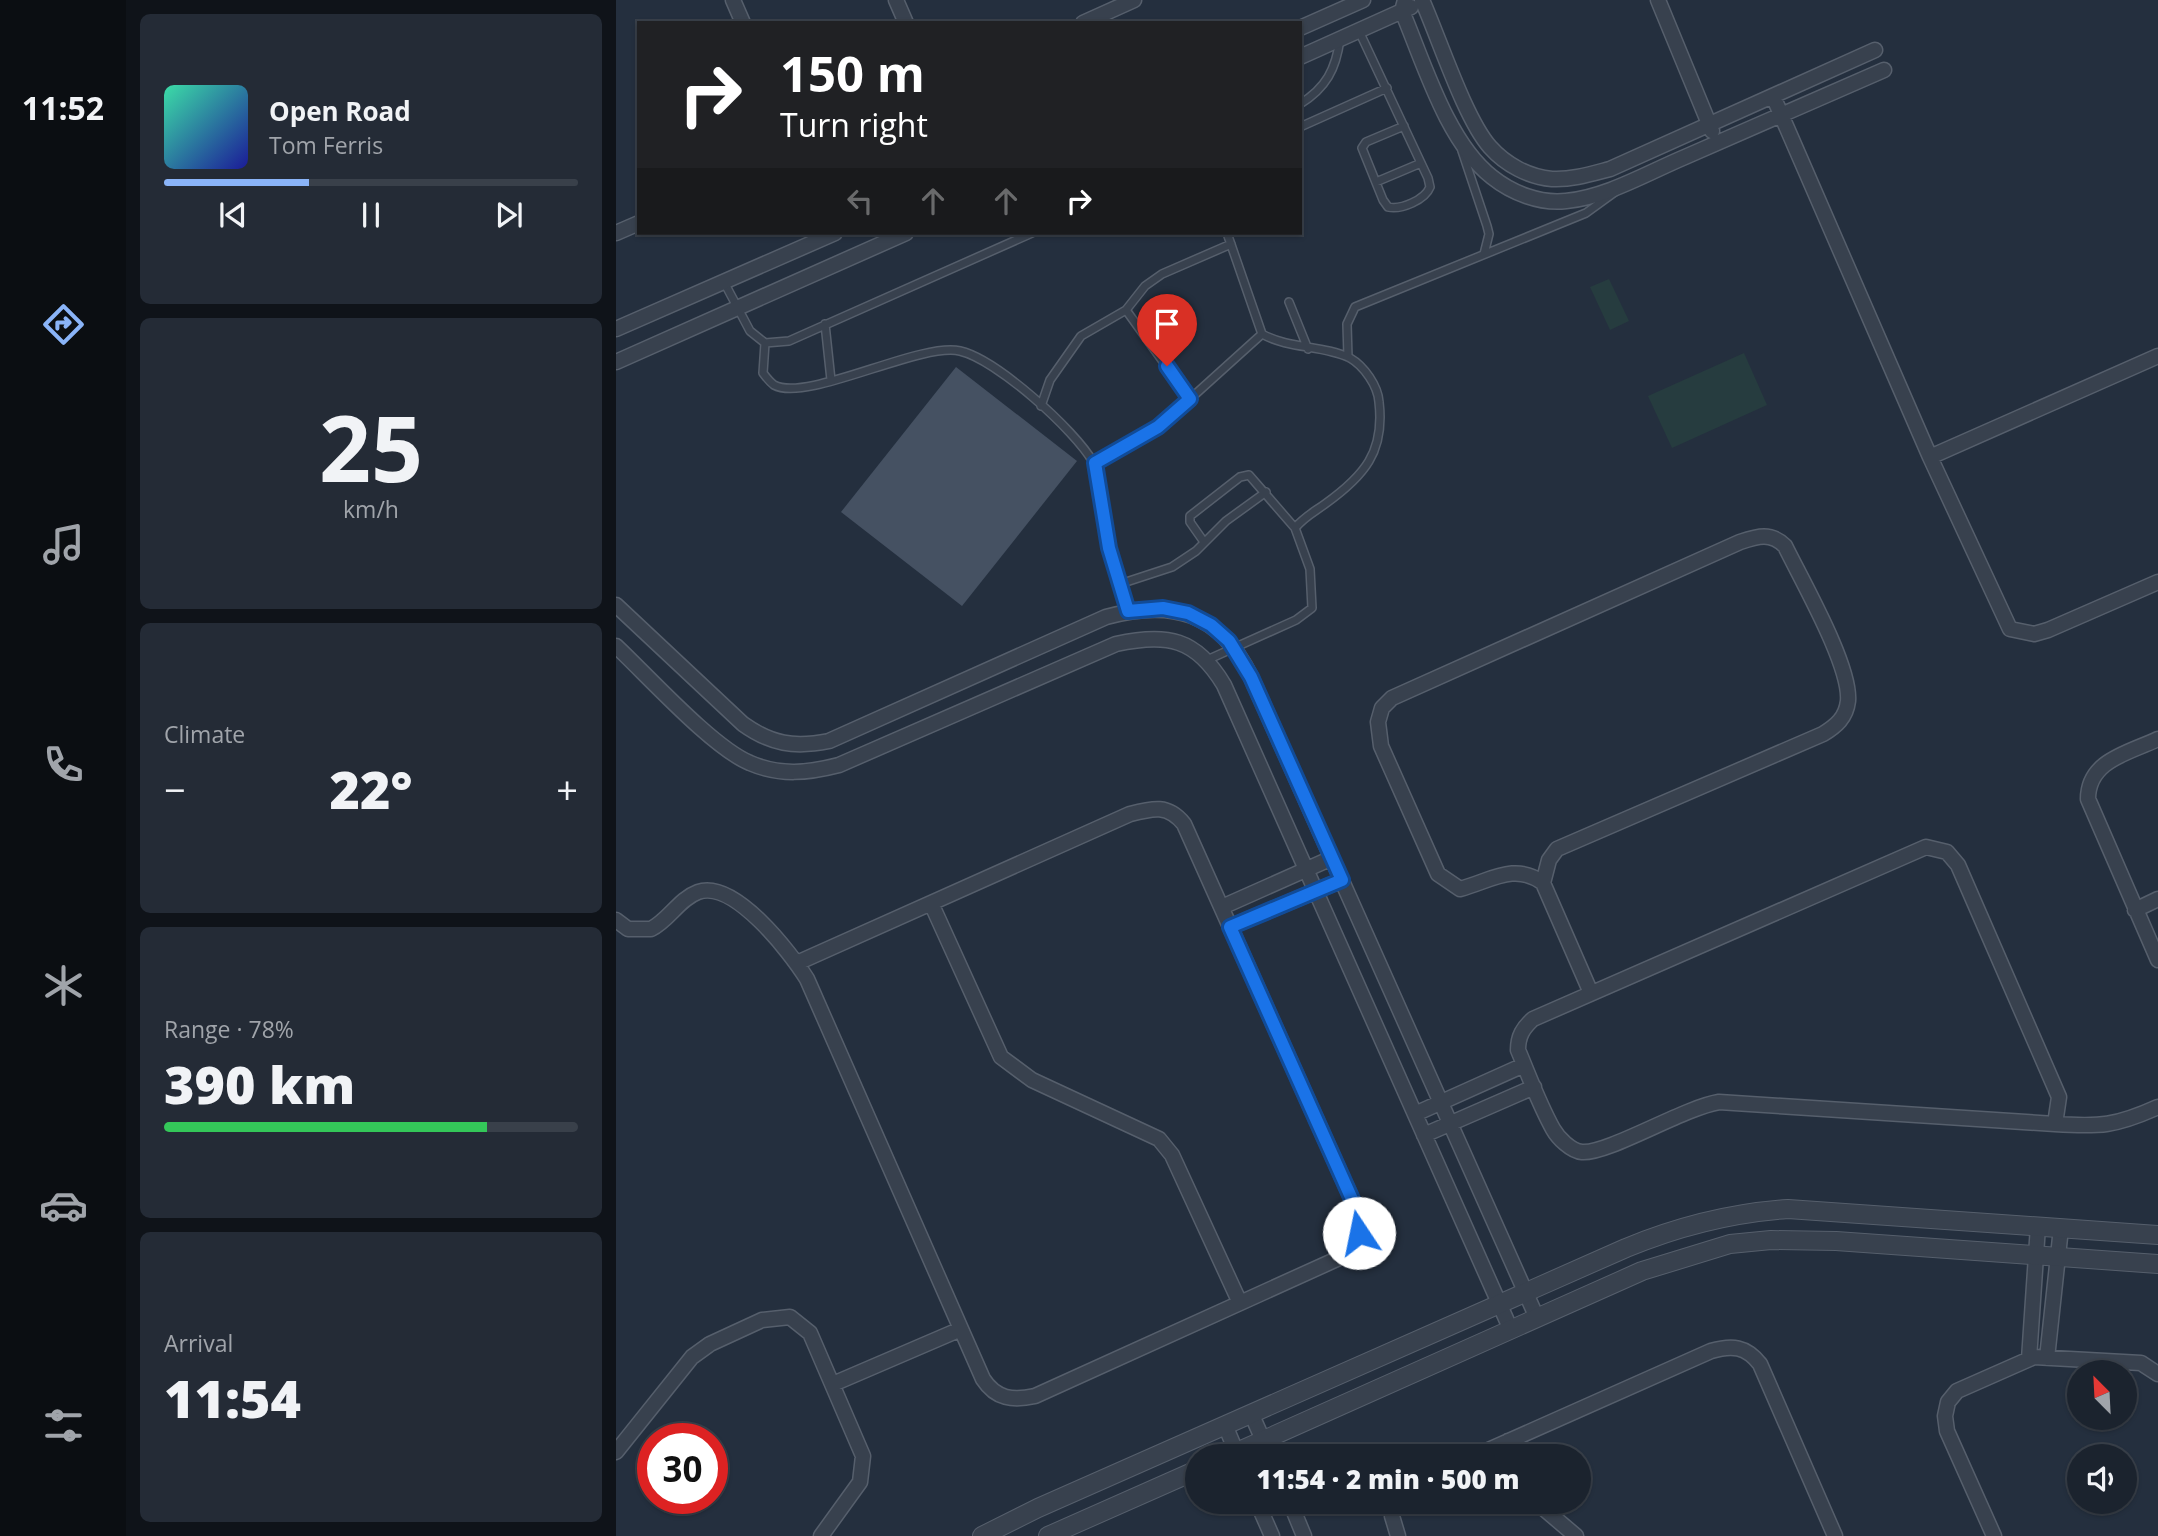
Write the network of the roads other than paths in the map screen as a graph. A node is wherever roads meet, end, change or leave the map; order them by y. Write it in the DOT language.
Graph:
graph roads {
  1 [pos="733,0"];
  2 [pos="896,0"];
  3 [pos="1134,0"];
  4 [pos="1363,0"];
  5 [pos="1658,0"];
  6 [pos="1424,1"];
  7 [pos="1404,6"];
  8 [pos="742,21"];
  9 [pos="905,21"];
  10 [pos="1087,21"];
  11 [pos="1302,27"];
  12 [pos="1359,31"];
  13 [pos="1339,40"];
  14 [pos="1875,50"];
  15 [pos="1302,56"];
  16 [pos="1884,70"];
  17 [pos="1387,88"];
  18 [pos="1773,96"];
  19 [pos="1302,103"];
  20 [pos="1782,115"];
  21 [pos="1709,125"];
  22 [pos="1302,126"];
  23 [pos="1404,126"];
  24 [pos="1456,135"];
  25 [pos="1717,143"];
  26 [pos="1421,163"];
  27 [pos="1376,182"];
  28 [pos="1627,183"];
  29 [pos="637,224"];
  30 [pos="616,233"];
  31 [pos="830,235"];
  32 [pos="902,235"];
  33 [pos="1027,235"];
  34 [pos="1228,235"];
  35 [pos="1231,244"];
  36 [pos="1484,254"];
  37 [pos="724,282"];
  38 [pos="1289,302"];
  39 [pos="738,308"];
  40 [pos="1126,310"];
  41 [pos="825,324"];
  42 [pos="616,329"];
  43 [pos="1262,334"];
  44 [pos="765,343"];
  45 [pos="1308,349"];
  46 [pos="2158,356"];
  47 [pos="1348,357"];
  48 [pos="616,362"];
  49 [pos="831,380"];
  50 [pos="1190,399"];
  51 [pos="1041,406"];
  52 [pos="1930,457"];
  53 [pos="1095,463"];
  54 [pos="1266,492"];
  55 [pos="1295,528"];
  56 [pos="1205,542"];
  57 [pos="2158,582"];
  58 [pos="1120,584"];
  59 [pos="616,605"];
  60 [pos="1128,611"];
  61 [pos="616,646"];
  62 [pos="1235,649"];
  63 [pos="1207,660"];
  64 [pos="892,713"];
  65 [pos="899,738"];
  66 [pos="2158,739"];
  67 [pos="1332,858"];
  68 [pos="1306,870"];
  69 [pos="1342,880"];
  70 [pos="1543,883"];
  71 [pos="1316,891"];
  72 [pos="2158,900"];
  73 [pos="932,903"];
  74 [pos="1222,907"];
  75 [pos="2135,909"];
  76 [pos="616,919"];
  77 [pos="1230,927"];
  78 [pos="2158,960"];
  79 [pos="797,963"];
  80 [pos="1591,993"];
  81 [pos="1524,1065"];
  82 [pos="1534,1087"];
  83 [pos="1441,1102"];
  84 [pos="2158,1107"];
  85 [pos="1415,1114"];
  86 [pos="1450,1123"];
  87 [pos="2055,1124"];
  88 [pos="1424,1135"];
  89 [pos="2038,1226"];
  90 [pos="2061,1228"];
  91 [pos="2158,1235"];
  92 [pos="2036,1255"];
  93 [pos="2058,1257"];
  94 [pos="2158,1264"];
  95 [pos="1526,1292"];
  96 [pos="1240,1303"];
  97 [pos="1500,1303"];
  98 [pos="1537,1318"];
  99 [pos="961,1329"];
  100 [pos="1511,1330"];
  101 [pos="2048,1358"];
  102 [pos="2029,1359"];
  103 [pos="2158,1374"];
  104 [pos="833,1384"];
  105 [pos="1251,1413"];
  106 [pos="1225,1425"];
  107 [pos="1508,1441"];
  108 [pos="1231,1444"];
  109 [pos="1265,1444"];
  110 [pos="1275,1444"];
  111 [pos="1501,1444"];
  112 [pos="1509,1444"];
  113 [pos="616,1452"];
  114 [pos="1185,1475"];
  115 [pos="1263,1514"];
  116 [pos="1295,1514"];
  117 [pos="1392,1514"];
  118 [pos="1550,1514"];
  119 [pos="821,1536"];
  120 [pos="982,1536"];
  121 [pos="1048,1536"];
  122 [pos="1272,1536"];
  123 [pos="1304,1536"];
  124 [pos="1398,1536"];
  125 [pos="1576,1536"];
  126 [pos="1835,1536"];
  127 [pos="1994,1536"];
  1 -- 8 [label="street"];
  2 -- 9 [label="street"];
  3 -- 10 [label="street"];
  4 -- 11 [label="street"];
  5 -- 21 [label="street"];
  6 -- 7 [label="street"];
  6 -- 21 [label="street"];
  7 -- 12 [label="street"];
  7 -- 24 [label="street"];
  12 -- 13 [label="street"];
  12 -- 17 [label="lane"];
  13 -- 15 [label="street"];
  13 -- 19 [label="lane"];
  14 -- 18 [label="street"];
  16 -- 20 [label="street"];
  17 -- 22 [label="lane"];
  17 -- 23 [label="lane"];
  18 -- 20 [label="street"];
  18 -- 21 [label="street"];
  20 -- 25 [label="street"];
  20 -- 52 [label="street"];
  21 -- 25 [label="street"];
  23 -- 26 [label="lane"];
  23 -- 27 [label="lane"];
  24 -- 28 [label="street"];
  24 -- 36 [label="lane"];
  25 -- 28 [label="street"];
  26 -- 27 [label="lane"];
  26 -- 27 [label="lane"];
  28 -- 36 [label="lane"];
  29 -- 30 [label="street"];
  31 -- 37 [label="street"];
  32 -- 39 [label="street"];
  33 -- 41 [label="lane"];
  34 -- 35 [label="lane"];
  35 -- 40 [label="lane"];
  35 -- 43 [label="lane"];
  36 -- 47 [label="lane"];
  37 -- 39 [label="lane"];
  37 -- 42 [label="street"];
  38 -- 45 [label="lane"];
  39 -- 44 [label="lane"];
  39 -- 48 [label="street"];
  40 -- 50 [label="lane"];
  40 -- 51 [label="lane"];
  41 -- 44 [label="lane"];
  41 -- 49 [label="lane"];
  43 -- 45 [label="lane"];
  43 -- 50 [label="lane"];
  44 -- 49 [label="lane"];
  45 -- 47 [label="lane"];
  46 -- 52 [label="street"];
  47 -- 55 [label="lane"];
  49 -- 51 [label="lane"];
  50 -- 53 [label="lane"];
  51 -- 53 [label="lane"];
  52 -- 57 [label="street"];
  53 -- 58 [label="lane"];
  54 -- 55 [label="lane"];
  54 -- 56 [label="lane"];
  54 -- 56 [label="lane"];
  55 -- 62 [label="lane"];
  56 -- 58 [label="lane"];
  58 -- 60 [label="lane"];
  59 -- 64 [label="street"];
  60 -- 62 [label="street"];
  60 -- 64 [label="street"];
  61 -- 65 [label="street"];
  62 -- 63 [label="lane"];
  62 -- 67 [label="street"];
  63 -- 65 [label="street"];
  63 -- 68 [label="street"];
  64 -- 65 [label="street"];
  66 -- 75 [label="street"];
  67 -- 68 [label="street"];
  67 -- 69 [label="street"];
  68 -- 71 [label="street"];
  68 -- 74 [label="street"];
  69 -- 71 [label="street"];
  69 -- 83 [label="street"];
  70 -- 70 [label="street"];
  70 -- 80 [label="street"];
  71 -- 77 [label="street"];
  71 -- 85 [label="street"];
  72 -- 75 [label="street"];
  73 -- 74 [label="street"];
  73 -- 79 [label="street"];
  73 -- 96 [label="street"];
  74 -- 77 [label="street"];
  75 -- 78 [label="street"];
  76 -- 79 [label="street"];
  77 -- 96 [label="street"];
  79 -- 99 [label="street"];
  80 -- 81 [label="street"];
  80 -- 87 [label="street"];
  81 -- 82 [label="street"];
  81 -- 83 [label="street"];
  82 -- 86 [label="street"];
  82 -- 87 [label="street"];
  83 -- 85 [label="street"];
  83 -- 86 [label="street"];
  84 -- 87 [label="street"];
  85 -- 88 [label="street"];
  86 -- 88 [label="street"];
  86 -- 95 [label="street"];
  88 -- 97 [label="street"];
  89 -- 90 [label="street"];
  89 -- 92 [label="street"];
  89 -- 95 [label="street"];
  90 -- 91 [label="street"];
  90 -- 93 [label="street"];
  92 -- 93 [label="street"];
  92 -- 98 [label="street"];
  92 -- 102 [label="street"];
  93 -- 94 [label="street"];
  93 -- 101 [label="street"];
  95 -- 97 [label="street"];
  95 -- 98 [label="street"];
  96 -- 99 [label="street"];
  97 -- 100 [label="street"];
  97 -- 105 [label="street"];
  98 -- 100 [label="street"];
  99 -- 104 [label="street"];
  100 -- 110 [label="street"];
  101 -- 102 [label="street"];
  101 -- 103 [label="street"];
  102 -- 127 [label="street"];
  104 -- 113 [label="street"];
  104 -- 119 [label="street"];
  105 -- 106 [label="street"];
  105 -- 109 [label="street"];
  106 -- 108 [label="street"];
  106 -- 120 [label="street"];
  107 -- 111 [label="street"];
  107 -- 112 [label="street"];
  107 -- 126 [label="street"];
  114 -- 121 [label="street"];
  115 -- 122 [label="street"];
  116 -- 123 [label="street"];
  117 -- 124 [label="street"];
  118 -- 125 [label="street"];
}
